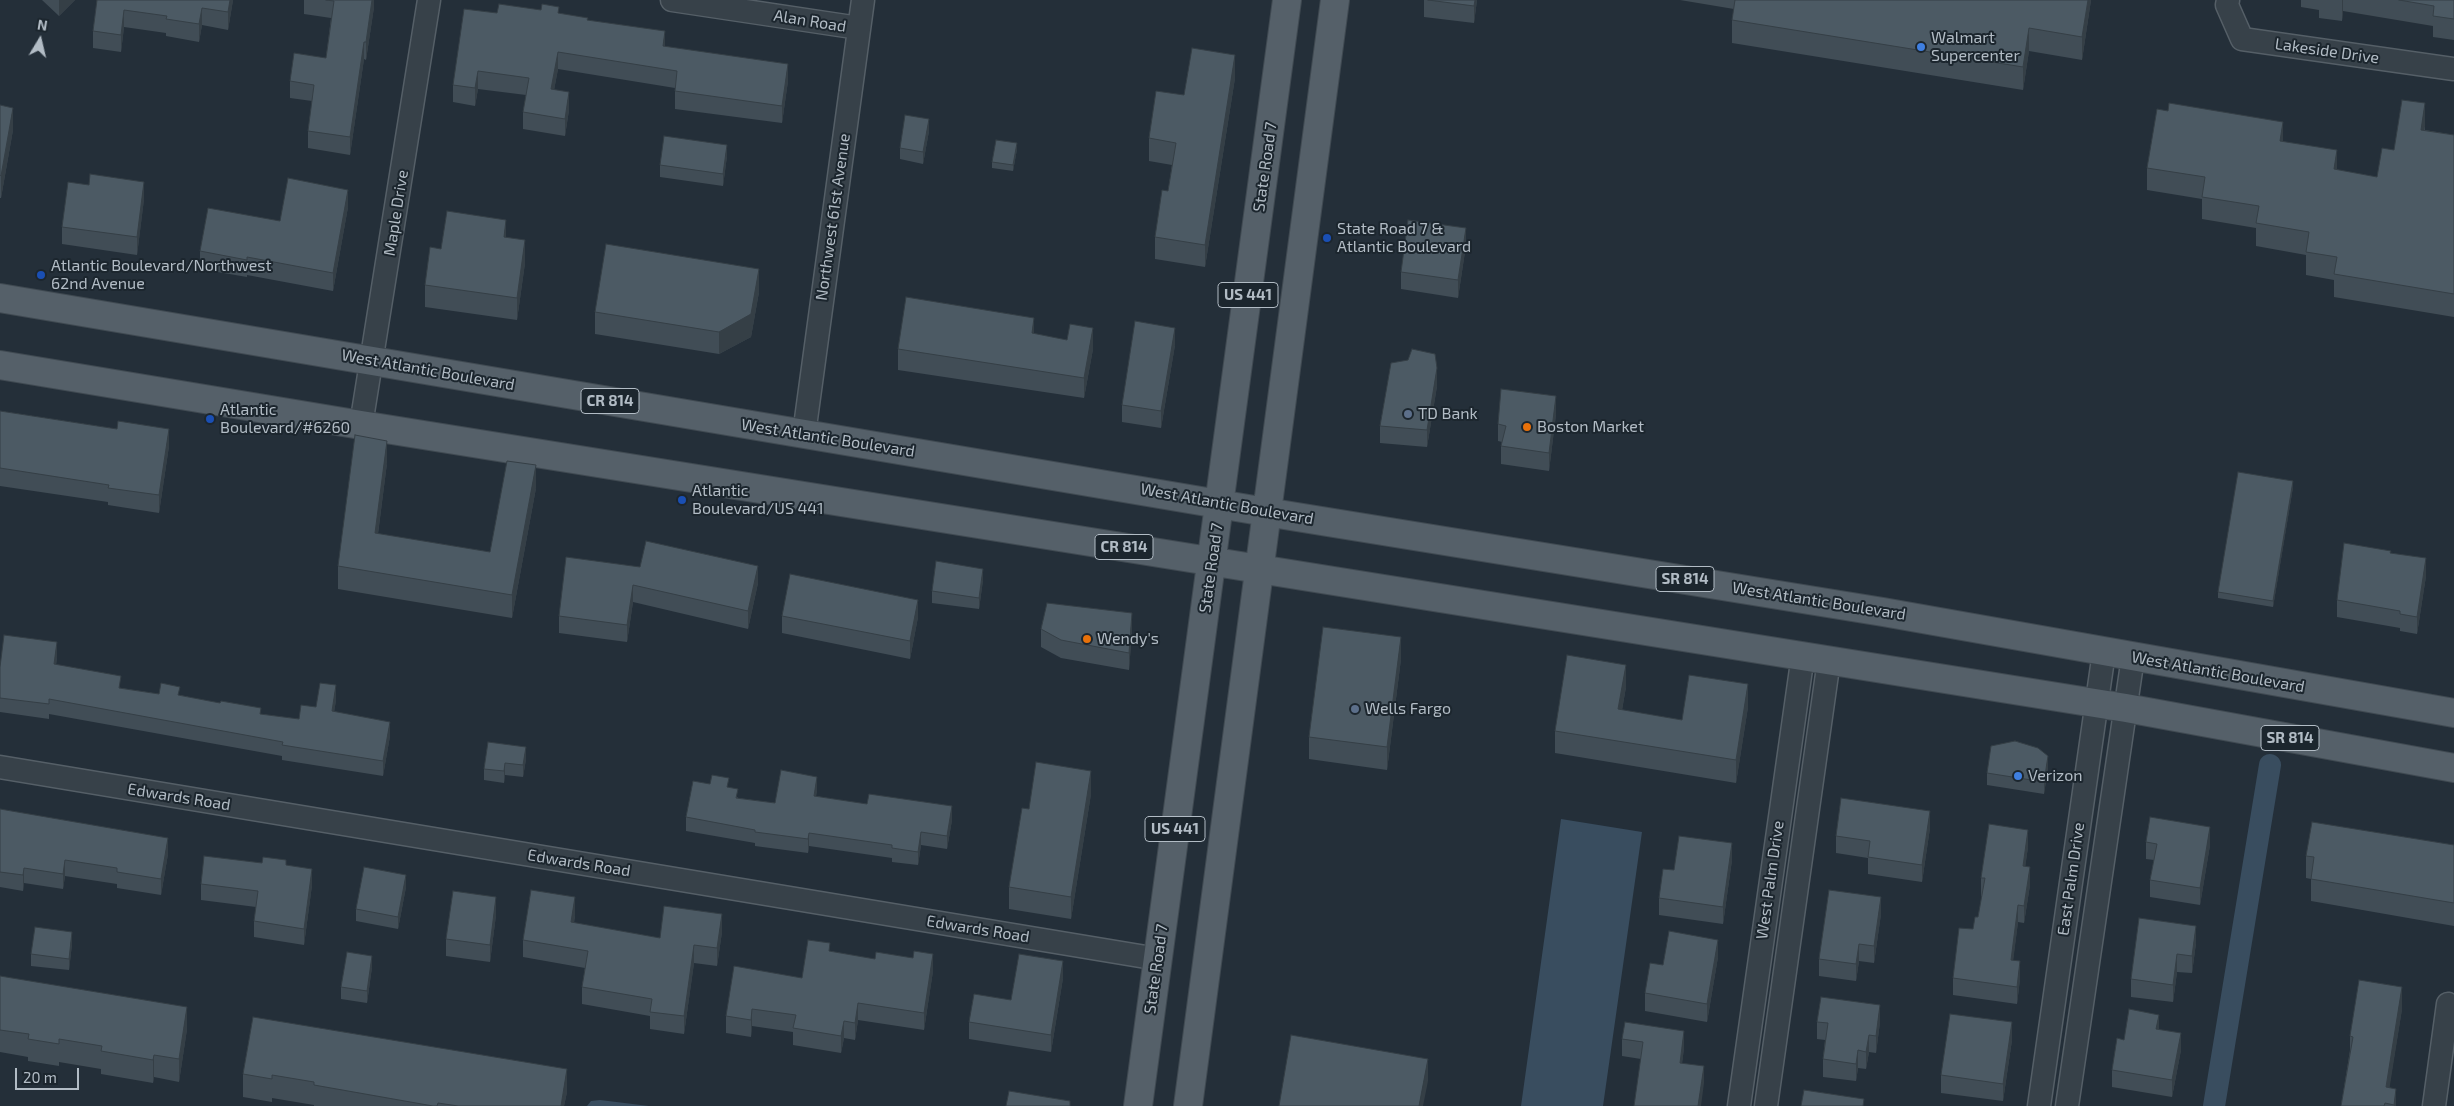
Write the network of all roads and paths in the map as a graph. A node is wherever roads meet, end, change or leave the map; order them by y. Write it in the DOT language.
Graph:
graph roads {
  1 [pos="429,0"];
  2 [pos="672,0"];
  3 [pos="863,0"];
  4 [pos="1287,0"];
  5 [pos="1335,0"];
  6 [pos="2228,0"];
  7 [pos="859,28"];
  8 [pos="2454,69"];
  9 [pos="0,298"];
  10 [pos="373,360"];
  11 [pos="0,364"];
  12 [pos="362,425"];
  13 [pos="804,434"];
  14 [pos="1220,503"];
  15 [pos="1266,512"];
  16 [pos="1212,561"];
  17 [pos="1260,568"];
  18 [pos="2104,652"];
  19 [pos="1816,657"];
  20 [pos="2133,658"];
  21 [pos="2096,704"];
  22 [pos="2126,708"];
  23 [pos="2454,713"];
  24 [pos="0,767"];
  25 [pos="2454,768"];
  26 [pos="1784,774"];
  27 [pos="1812,778"];
  28 [pos="2112,805"];
  29 [pos="2080,820"];
  30 [pos="1158,959"];
  31 [pos="2448,1004"];
  32 [pos="1138,1106"];
  33 [pos="1188,1106"];
  34 [pos="1738,1106"];
  35 [pos="1766,1106"];
  36 [pos="2040,1106"];
  37 [pos="2067,1106"];
  38 [pos="2434,1106"];
  1 -- 10 [label="street, Maple Drive"];
  2 -- 7 [label="street, Alan Road"];
  3 -- 7 [label="street, Northwest 61st Avenue"];
  4 -- 14 [label="main road, State Road 7 / US 441"];
  5 -- 15 [label="main road, US 441"];
  6 -- 8 [label="street, Lakeside Drive"];
  7 -- 13 [label="street, Northwest 61st Avenue"];
  9 -- 10 [label="main road, West Atlantic Boulevard / CR 814"];
  10 -- 12 [label="street, Maple Drive"];
  10 -- 13 [label="main road, West Atlantic Boulevard / CR 814"];
  11 -- 12 [label="main road, CR 814"];
  12 -- 16 [label="main road, CR 814"];
  13 -- 14 [label="main road, West Atlantic Boulevard / CR 814"];
  14 -- 15 [label="main road, West Atlantic Boulevard / SR 814"];
  14 -- 16 [label="main road, State Road 7 / US 441"];
  15 -- 17 [label="main road, US 441"];
  15 -- 18 [label="main road, West Atlantic Boulevard / SR 814"];
  16 -- 17 [label="main road, SR 814"];
  16 -- 30 [label="main road, State Road 7 / US 441"];
  17 -- 19 [label="main road, SR 814"];
  17 -- 33 [label="main road, US 441"];
  18 -- 20 [label="main road, West Atlantic Boulevard / SR 814"];
  18 -- 21 [label="street, East Palm Drive"];
  19 -- 21 [label="main road, SR 814"];
  19 -- 26 [label="street, West Palm Drive"];
  19 -- 27 [label="street, West Palm Drive"];
  20 -- 22 [label="street, East Palm Drive"];
  20 -- 23 [label="main road, West Atlantic Boulevard / SR 814"];
  21 -- 22 [label="main road, SR 814"];
  21 -- 29 [label="street, East Palm Drive"];
  22 -- 25 [label="main road, SR 814"];
  22 -- 28 [label="street, East Palm Drive"];
  24 -- 30 [label="street, Edwards Road"];
  26 -- 27 [label="street"];
  26 -- 34 [label="street, West Palm Drive"];
  27 -- 35 [label="street, West Palm Drive"];
  28 -- 29 [label="street"];
  28 -- 37 [label="street, East Palm Drive"];
  29 -- 36 [label="street, East Palm Drive"];
  30 -- 32 [label="main road, State Road 7 / US 441"];
  31 -- 38 [label="street"];
}
